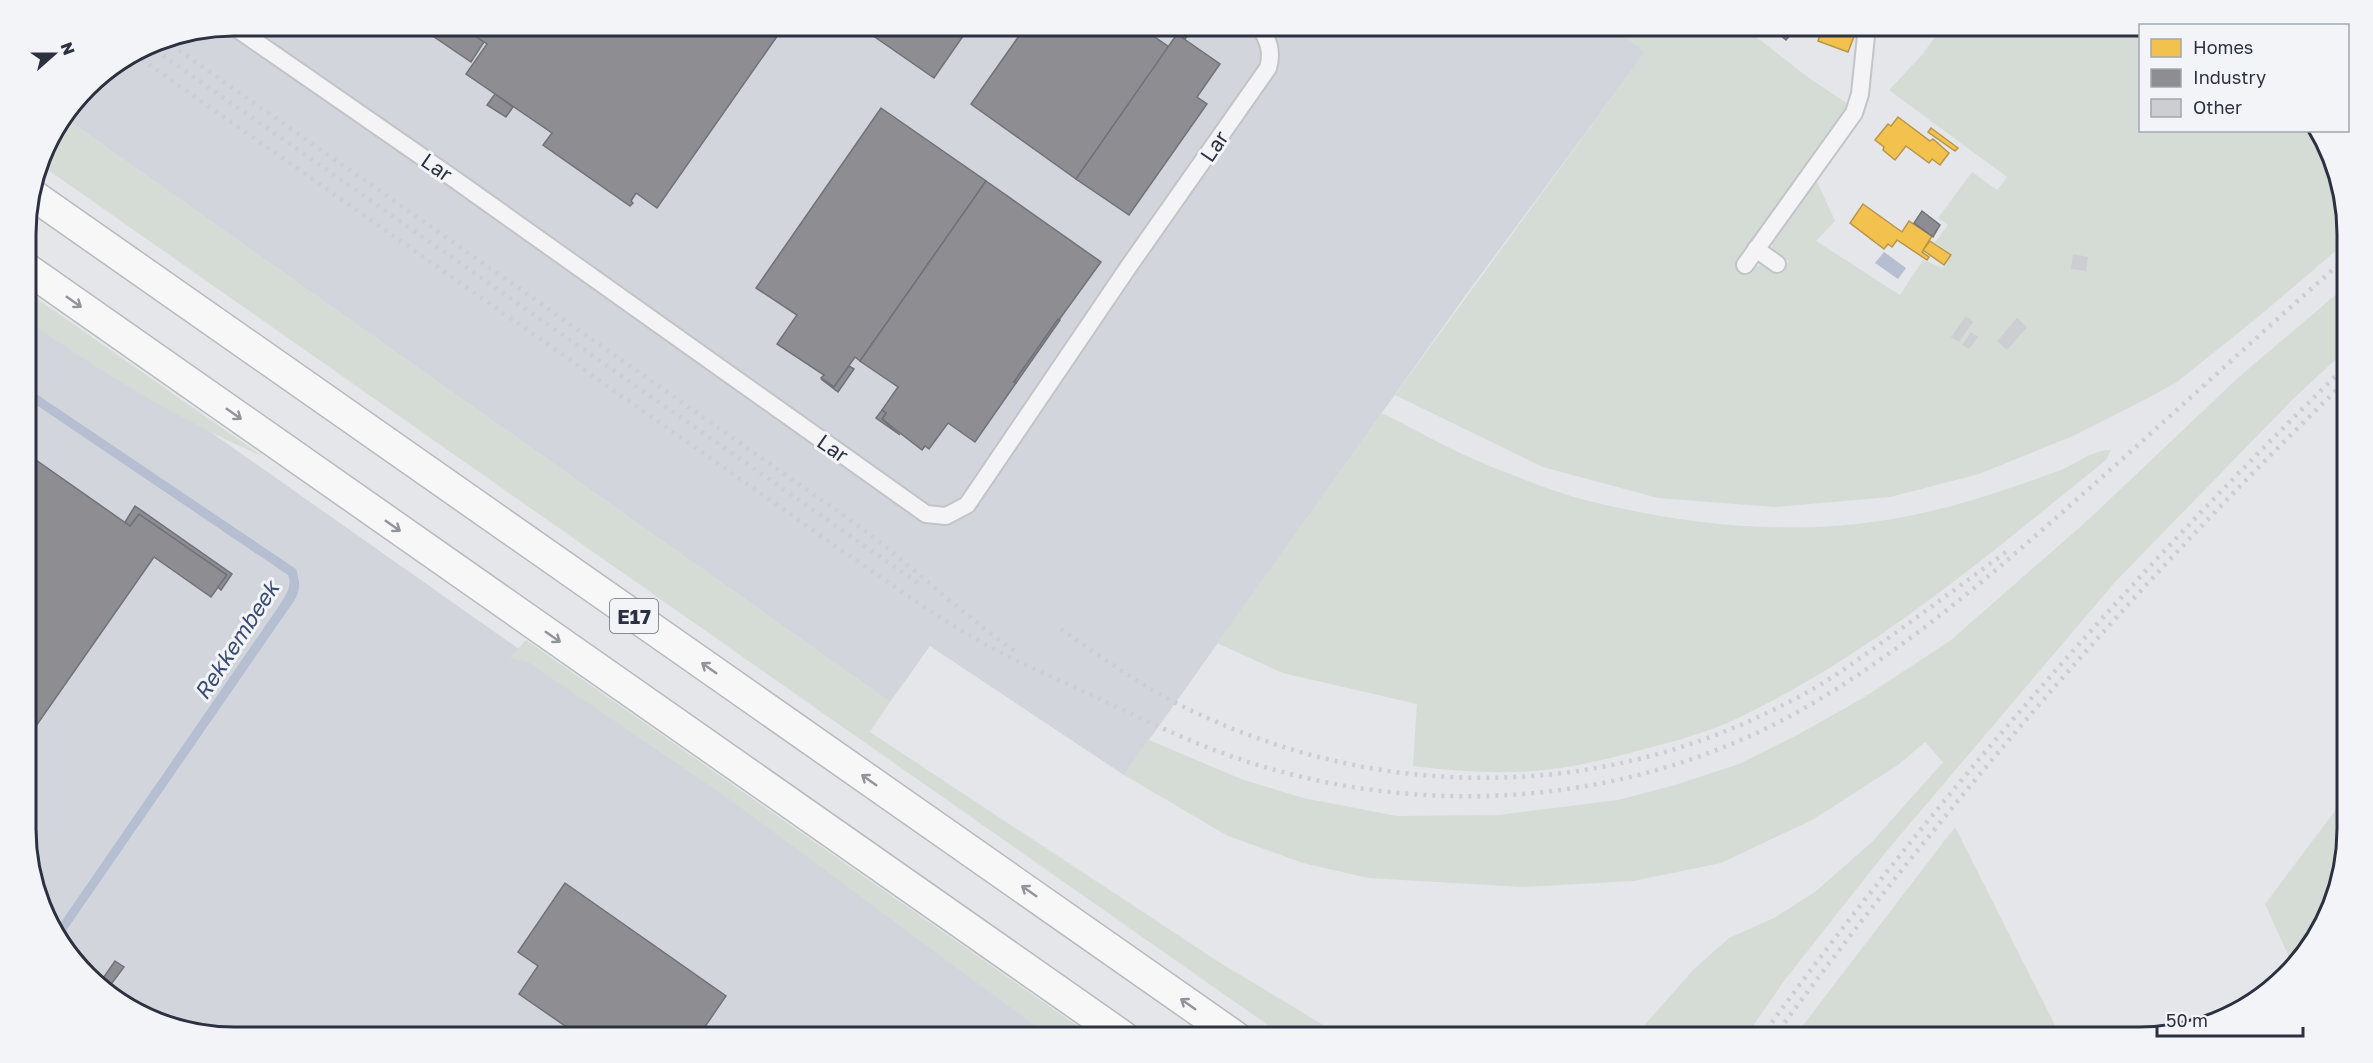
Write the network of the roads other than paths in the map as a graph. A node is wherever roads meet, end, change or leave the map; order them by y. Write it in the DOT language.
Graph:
graph roads {
  1 [pos="247,36"];
  2 [pos="1265,36"];
  3 [pos="1866,36"];
  4 [pos="39,200"];
  5 [pos="1756,249"];
  6 [pos="1778,264"];
  7 [pos="1745,265"];
  8 [pos="36,275"];
  9 [pos="1110,1027"];
  10 [pos="1222,1027"];
  1 -- 2 [label="street, Lar"];
  3 -- 5 [label="street"];
  10 -- 4 [label="highway, E17, one-way"];
  5 -- 6 [label="street"];
  5 -- 7 [label="street"];
  8 -- 9 [label="highway, one-way"];
}
